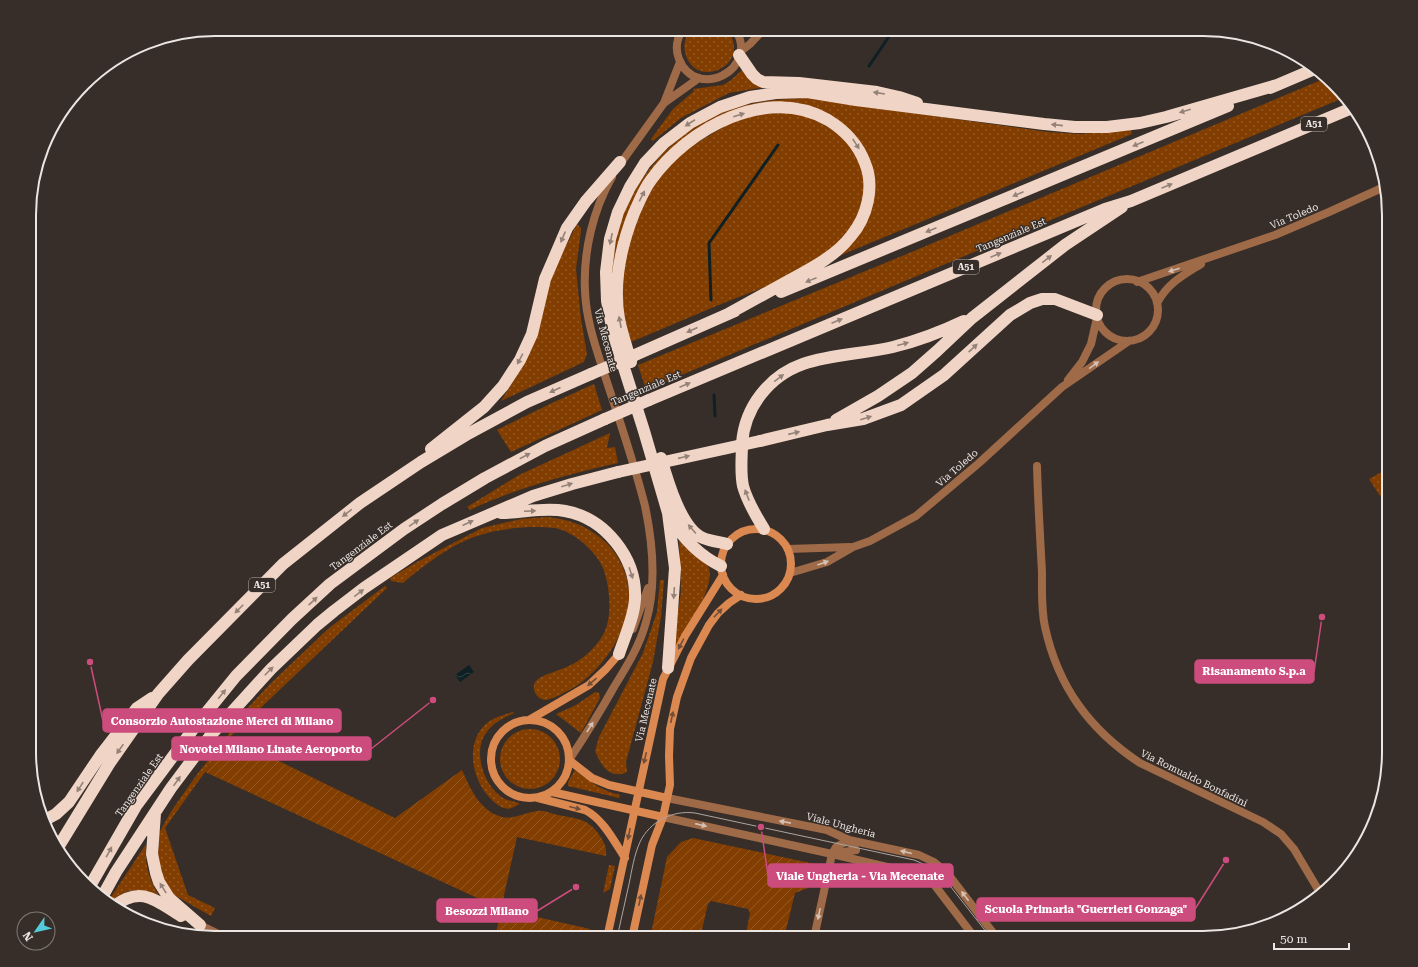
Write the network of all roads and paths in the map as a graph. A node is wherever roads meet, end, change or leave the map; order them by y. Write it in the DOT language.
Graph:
graph roads {
  1 [pos="679,36"];
  2 [pos="738,36"];
  3 [pos="757,36"];
  4 [pos="740,54"];
  5 [pos="680,62"];
  6 [pos="1309,71"];
  7 [pos="699,78"];
  8 [pos="1277,85"];
  9 [pos="664,103"];
  10 [pos="928,109"];
  11 [pos="1348,110"];
  12 [pos="620,162"];
  13 [pos="1380,189"];
  14 [pos="1132,201"];
  15 [pos="1210,258"];
  16 [pos="1137,282"];
  17 [pos="1157,303"];
  18 [pos="728,314"];
  19 [pos="1097,316"];
  20 [pos="972,318"];
  21 [pos="1129,341"];
  22 [pos="1062,387"];
  23 [pos="827,425"];
  24 [pos="1037,466"];
  25 [pos="378,490"];
  26 [pos="492,513"];
  27 [pos="668,513"];
  28 [pos="764,529"];
  29 [pos="727,544"];
  30 [pos="853,547"];
  31 [pos="788,549"];
  32 [pos="722,571"];
  33 [pos="790,573"];
  34 [pos="652,574"];
  35 [pos="741,596"];
  36 [pos="619,654"];
  37 [pos="668,668"];
  38 [pos="158,694"];
  39 [pos="529,720"];
  40 [pos="569,760"];
  41 [pos="552,792"];
  42 [pos="638,792"];
  43 [pos="537,798"];
  44 [pos="667,798"];
  45 [pos="635,810"];
  46 [pos="155,813"];
  47 [pos="663,817"];
  48 [pos="49,818"];
  49 [pos="849,840"];
  50 [pos="61,843"];
  51 [pos="832,854"];
  52 [pos="625,858"];
  53 [pos="941,868"];
  54 [pos="92,883"];
  55 [pos="933,883"];
  56 [pos="1318,889"];
  57 [pos="104,893"];
  58 [pos="119,903"];
  59 [pos="200,925"];
  60 [pos="212,931"];
  61 [pos="609,931"];
  62 [pos="634,931"];
  63 [pos="816,931"];
  64 [pos="970,931"];
  65 [pos="992,931"];
  1 -- 5 [label="street"];
  2 -- 4 [label="street"];
  3 -- 4 [label="street"];
  4 -- 7 [label="street"];
  10 -- 4 [label="highway, one-way"];
  5 -- 7 [label="street"];
  5 -- 9 [label="street, Via Mecenate"];
  6 -- 8 [label="highway, A51"];
  7 -- 9 [label="street, Via Mecenate"];
  8 -- 10 [label="highway, one-way"];
  8 -- 18 [label="highway, A51, one-way"];
  9 -- 12 [label="street, Via Mecenate"];
  10 -- 27 [label="highway, one-way"];
  14 -- 11 [label="highway, Tangenziale Est / A51, one-way"];
  12 -- 25 [label="highway, one-way"];
  12 -- 34 [label="street, Via Mecenate"];
  13 -- 15 [label="street, Via Toledo"];
  20 -- 14 [label="highway, one-way"];
  54 -- 14 [label="highway, Tangenziale Est / A51, one-way, bridge"];
  15 -- 16 [label="street, one-way"];
  15 -- 17 [label="street"];
  16 -- 17 [label="street"];
  16 -- 19 [label="street"];
  17 -- 21 [label="street"];
  18 -- 25 [label="highway, A51, one-way, bridge"];
  29 -- 18 [label="highway, one-way"];
  19 -- 21 [label="street"];
  19 -- 22 [label="street"];
  23 -- 19 [label="highway, one-way"];
  20 -- 23 [label="highway"];
  28 -- 20 [label="highway, one-way"];
  22 -- 21 [label="street, one-way"];
  22 -- 30 [label="street, Via Toledo"];
  26 -- 23 [label="highway, one-way, bridge"];
  24 -- 56 [label="street, Via Romualdo Bonfadini"];
  25 -- 38 [label="highway, A51, one-way"];
  26 -- 36 [label="highway, one-way"];
  46 -- 26 [label="highway, one-way"];
  27 -- 32 [label="highway"];
  27 -- 37 [label="highway, one-way"];
  28 -- 29 [label="main road"];
  28 -- 31 [label="main road"];
  29 -- 32 [label="main road, Via Mecenate"];
  30 -- 31 [label="street"];
  33 -- 30 [label="street, one-way"];
  31 -- 33 [label="main road"];
  32 -- 35 [label="main road"];
  32 -- 37 [label="main road, Via Mecenate, one-way"];
  33 -- 35 [label="main road"];
  34 -- 36 [label="street, Via Mecenate"];
  40 -- 34 [label="street, Via Mecenate, one-way"];
  44 -- 35 [label="main road, one-way"];
  36 -- 39 [label="main road, Via Mecenate, one-way"];
  37 -- 42 [label="main road, Via Mecenate, one-way"];
  38 -- 48 [label="highway, one-way"];
  38 -- 50 [label="highway, A51, one-way"];
  39 -- 40 [label="main road, Via Mecenate"];
  39 -- 43 [label="main road, Via Mecenate"];
  40 -- 41 [label="main road, Via Mecenate"];
  40 -- 42 [label="main road"];
  41 -- 43 [label="main road, Via Mecenate"];
  41 -- 45 [label="main road"];
  42 -- 44 [label="main road"];
  42 -- 45 [label="main road, Via Mecenate"];
  43 -- 52 [label="main road, Via Mecenate, one-way"];
  44 -- 47 [label="main road"];
  49 -- 44 [label="street, Viale Ungheria, one-way"];
  45 -- 47 [label="main road"];
  45 -- 52 [label="main road, Via Mecenate, one-way"];
  46 -- 57 [label="highway"];
  59 -- 46 [label="highway, one-way"];
  47 -- 51 [label="street, one-way"];
  62 -- 47 [label="main road, one-way"];
  49 -- 51 [label="street"];
  49 -- 51 [label="street"];
  53 -- 49 [label="street, Viale Ungheria, one-way"];
  51 -- 55 [label="street"];
  51 -- 63 [label="street, one-way"];
  52 -- 61 [label="main road, Via Mecenate"];
  53 -- 55 [label="street"];
  65 -- 53 [label="street, Viale Ungheria, one-way"];
  55 -- 64 [label="street"];
  58 -- 59 [label="highway"];
  59 -- 60 [label="street"];
}
